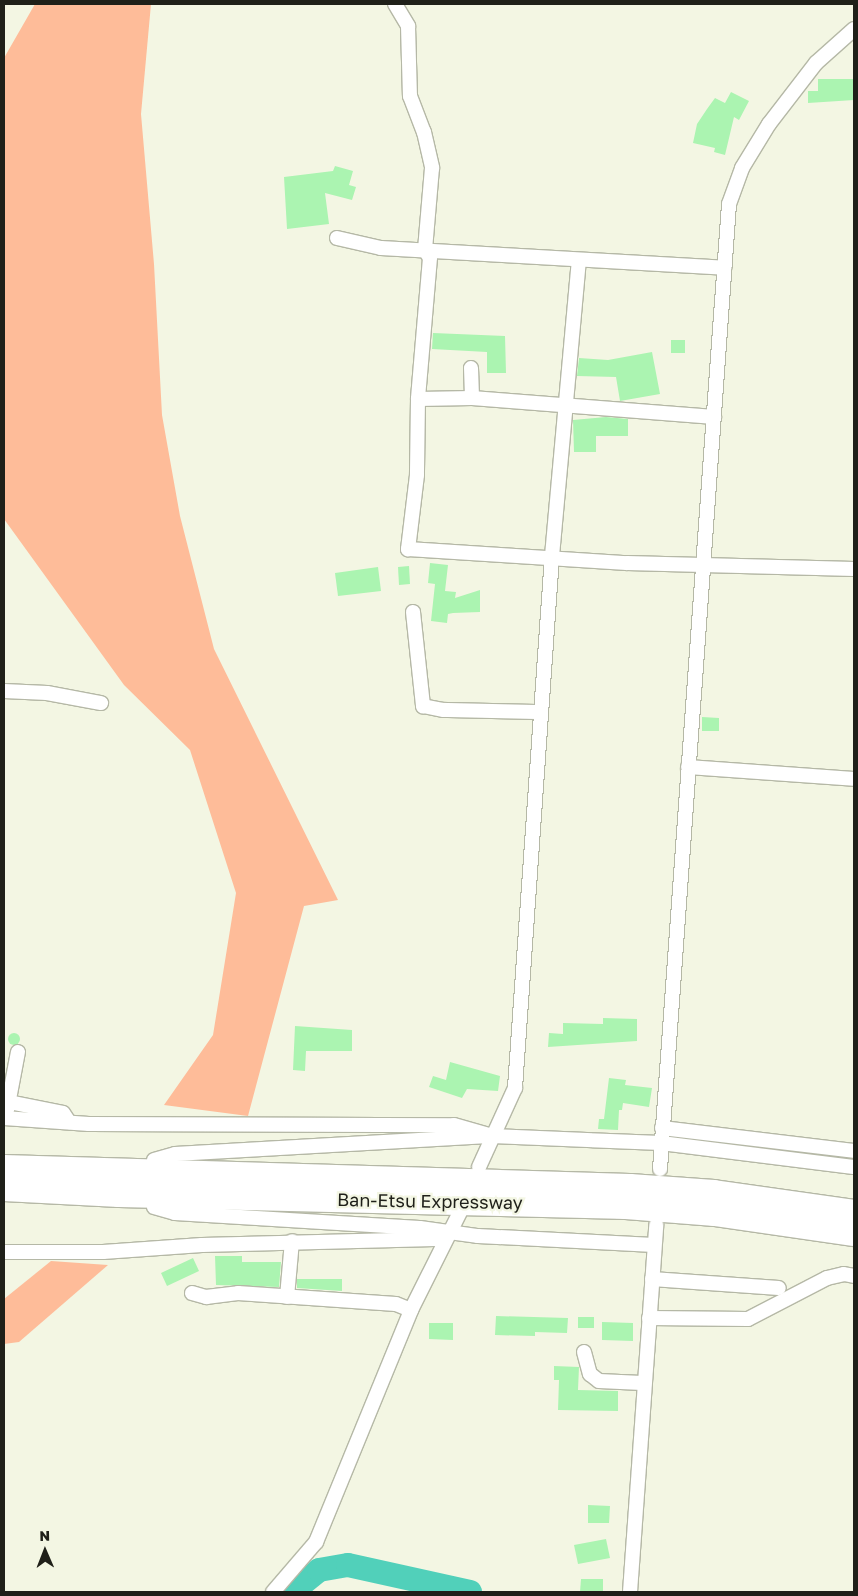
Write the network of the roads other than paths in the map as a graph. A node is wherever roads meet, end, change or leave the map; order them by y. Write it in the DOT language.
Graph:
graph roads {
  1 [pos="394,4"];
  2 [pos="854,29"];
  3 [pos="337,238"];
  4 [pos="425,250"];
  5 [pos="579,261"];
  6 [pos="724,268"];
  7 [pos="471,368"];
  8 [pos="472,398"];
  9 [pos="418,399"];
  10 [pos="565,407"];
  11 [pos="714,417"];
  12 [pos="552,556"];
  13 [pos="703,562"];
  14 [pos="854,569"];
  15 [pos="413,612"];
  16 [pos="4,691"];
  17 [pos="101,703"];
  18 [pos="540,712"];
  19 [pos="688,767"];
  20 [pos="854,778"];
  21 [pos="18,1052"];
  22 [pos="6,1102"];
  23 [pos="5,1118"];
  24 [pos="68,1122"];
  25 [pos="662,1128"];
  26 [pos="492,1136"];
  27 [pos="661,1143"];
  28 [pos="854,1151"];
  29 [pos="154,1160"];
  30 [pos="854,1167"];
  31 [pos="4,1168"];
  32 [pos="479,1168"];
  33 [pos="660,1169"];
  34 [pos="4,1188"];
  35 [pos="154,1206"];
  36 [pos="460,1212"];
  37 [pos="854,1213"];
  38 [pos="656,1225"];
  39 [pos="452,1231"];
  40 [pos="854,1233"];
  41 [pos="292,1241"];
  42 [pos="654,1245"];
  43 [pos="4,1252"];
  44 [pos="854,1276"];
  45 [pos="652,1279"];
  46 [pos="779,1288"];
  47 [pos="192,1293"];
  48 [pos="287,1297"];
  49 [pos="411,1310"];
  50 [pos="649,1318"];
  51 [pos="584,1352"];
  52 [pos="642,1383"];
  53 [pos="273,1592"];
  54 [pos="630,1592"];
  1 -- 4 [label="street"];
  2 -- 6 [label="street"];
  3 -- 4 [label="street"];
  4 -- 5 [label="street"];
  4 -- 9 [label="street"];
  5 -- 6 [label="street"];
  5 -- 10 [label="street"];
  6 -- 11 [label="street"];
  7 -- 8 [label="street"];
  8 -- 9 [label="street"];
  8 -- 10 [label="street"];
  9 -- 12 [label="street"];
  10 -- 11 [label="street"];
  10 -- 12 [label="street"];
  11 -- 13 [label="street"];
  12 -- 13 [label="street"];
  12 -- 18 [label="street"];
  13 -- 14 [label="street"];
  13 -- 19 [label="street"];
  15 -- 18 [label="street"];
  16 -- 17 [label="street"];
  18 -- 26 [label="street"];
  19 -- 20 [label="street"];
  19 -- 25 [label="street"];
  21 -- 22 [label="street"];
  22 -- 23 [label="street"];
  22 -- 24 [label="street"];
  23 -- 24 [label="street"];
  24 -- 26 [label="street"];
  25 -- 27 [label="street"];
  25 -- 28 [label="street"];
  26 -- 27 [label="street"];
  26 -- 29 [label="street"];
  26 -- 32 [label="street"];
  27 -- 30 [label="street"];
  27 -- 33 [label="street"];
  31 -- 37 [label="highway, Ban-Etsu Expressway"];
  34 -- 40 [label="highway, Ban-Etsu Expressway"];
  35 -- 39 [label="street"];
  36 -- 39 [label="street"];
  38 -- 42 [label="street"];
  39 -- 41 [label="street"];
  39 -- 42 [label="street"];
  39 -- 49 [label="street"];
  41 -- 43 [label="street"];
  41 -- 48 [label="street"];
  42 -- 45 [label="street"];
  44 -- 50 [label="street"];
  45 -- 46 [label="street"];
  45 -- 50 [label="street"];
  47 -- 48 [label="street"];
  48 -- 49 [label="street"];
  49 -- 53 [label="street"];
  50 -- 52 [label="street"];
  51 -- 52 [label="street"];
  52 -- 54 [label="street"];
}
